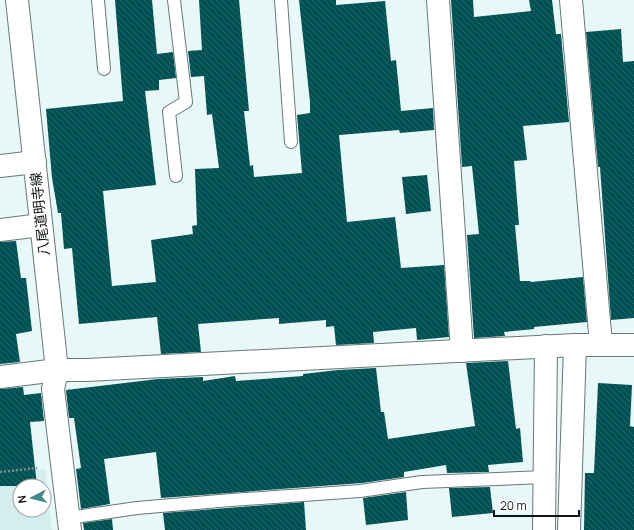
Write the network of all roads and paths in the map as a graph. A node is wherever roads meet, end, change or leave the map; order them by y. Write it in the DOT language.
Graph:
graph roads {
  1 [pos="17,0"];
  2 [pos="98,0"];
  3 [pos="174,0"];
  4 [pos="281,0"];
  5 [pos="438,0"];
  6 [pos="570,0"];
  7 [pos="104,69"];
  8 [pos="291,142"];
  9 [pos="35,162"];
  10 [pos="0,166"];
  11 [pos="176,176"];
  12 [pos="41,225"];
  13 [pos="0,230"];
  14 [pos="601,344"];
  15 [pos="575,345"];
  16 [pos="634,345"];
  17 [pos="546,346"];
  18 [pos="462,351"];
  19 [pos="57,370"];
  20 [pos="0,377"];
  21 [pos="62,465"];
  22 [pos="571,467"];
  23 [pos="0,472"];
  24 [pos="545,472"];
  25 [pos="570,495"];
  26 [pos="69,524"];
  27 [pos="544,525"];
  28 [pos="569,530"];
  1 -- 9 [label="street, 八尾道明寺線"];
  2 -- 7 [label="lane"];
  3 -- 11 [label="lane"];
  4 -- 8 [label="lane"];
  5 -- 18 [label="street"];
  6 -- 14 [label="street"];
  9 -- 10 [label="street"];
  9 -- 12 [label="street, 八尾道明寺線"];
  12 -- 13 [label="street"];
  12 -- 19 [label="street, 八尾道明寺線"];
  14 -- 15 [label="street"];
  14 -- 16 [label="street"];
  15 -- 17 [label="street"];
  15 -- 22 [label="street"];
  17 -- 18 [label="street"];
  17 -- 24 [label="street"];
  18 -- 19 [label="street"];
  19 -- 20 [label="street"];
  19 -- 21 [label="street, 八尾道明寺線"];
  21 -- 23 [label="path"];
  21 -- 26 [label="street, 八尾道明寺線"];
  22 -- 24 [label="street"];
  22 -- 25 [label="street"];
  24 -- 26 [label="lane"];
  24 -- 27 [label="street"];
  25 -- 27 [label="street"];
  25 -- 28 [label="street"];
}
